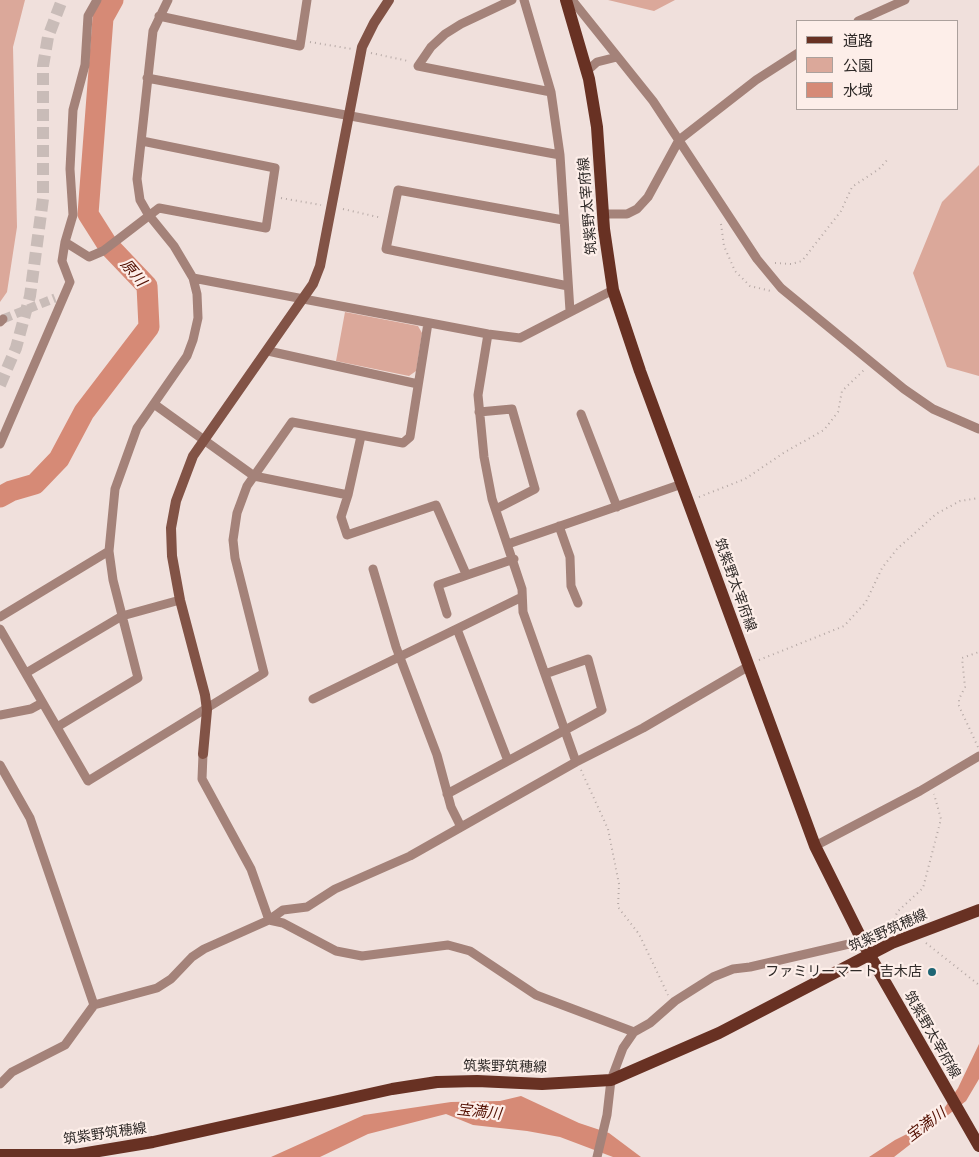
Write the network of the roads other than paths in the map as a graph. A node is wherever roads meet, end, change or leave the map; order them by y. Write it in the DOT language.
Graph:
graph roads {
  1 [pos="97,0"];
  2 [pos="168,0"];
  3 [pos="307,0"];
  4 [pos="389,0"];
  5 [pos="512,0"];
  6 [pos="524,0"];
  7 [pos="566,0"];
  8 [pos="572,0"];
  9 [pos="905,0"];
  10 [pos="159,16"];
  11 [pos="860,20"];
  12 [pos="796,54"];
  13 [pos="617,57"];
  14 [pos="587,71"];
  15 [pos="147,78"];
  16 [pos="551,92"];
  17 [pos="348,117"];
  18 [pos="679,140"];
  19 [pos="142,141"];
  20 [pos="560,155"];
  21 [pos="148,214"];
  22 [pos="603,214"];
  23 [pos="563,220"];
  24 [pos="64,242"];
  25 [pos="192,278"];
  26 [pos="568,286"];
  27 [pos="613,290"];
  28 [pos="67,294"];
  29 [pos="55,298"];
  30 [pos="303,300"];
  31 [pos="570,311"];
  32 [pos="428,324"];
  33 [pos="488,334"];
  34 [pos="268,351"];
  35 [pos="418,384"];
  36 [pos="154,404"];
  37 [pos="479,412"];
  38 [pos="581,414"];
  39 [pos="979,429"];
  40 [pos="360,436"];
  41 [pos="204,441"];
  42 [pos="0,444"];
  43 [pos="254,476"];
  44 [pos="682,484"];
  45 [pos="348,495"];
  46 [pos="617,507"];
  47 [pos="496,509"];
  48 [pos="559,526"];
  49 [pos="508,544"];
  50 [pos="109,551"];
  51 [pos="514,560"];
  52 [pos="373,570"];
  53 [pos="466,574"];
  54 [pos="522,597"];
  55 [pos="180,600"];
  56 [pos="578,603"];
  57 [pos="447,614"];
  58 [pos="122,616"];
  59 [pos="0,617"];
  60 [pos="0,629"];
  61 [pos="457,629"];
  62 [pos="400,657"];
  63 [pos="749,666"];
  64 [pos="26,673"];
  65 [pos="545,674"];
  66 [pos="313,700"];
  67 [pos="42,703"];
  68 [pos="207,710"];
  69 [pos="0,715"];
  70 [pos="57,727"];
  71 [pos="565,730"];
  72 [pos="203,754"];
  73 [pos="979,756"];
  74 [pos="508,761"];
  75 [pos="576,762"];
  76 [pos="0,765"];
  77 [pos="447,794"];
  78 [pos="461,827"];
  79 [pos="815,846"];
  80 [pos="979,910"];
  81 [pos="269,920"];
  82 [pos="862,941"];
  83 [pos="869,954"];
  84 [pos="94,1005"];
  85 [pos="634,1032"];
  86 [pos="611,1080"];
  87 [pos="0,1084"];
  88 [pos="979,1146"];
  89 [pos="0,1155"];
  90 [pos="75,1156"];
  91 [pos="597,1157"];
  1 -- 24 [label="street"];
  2 -- 10 [label="street"];
  3 -- 10 [label="street"];
  4 -- 17 [label="street"];
  5 -- 16 [label="street"];
  6 -- 16 [label="street"];
  7 -- 14 [label="main road, 筑紫野太宰府線"];
  8 -- 13 [label="street"];
  9 -- 11 [label="street"];
  10 -- 15 [label="street"];
  12 -- 18 [label="street"];
  13 -- 14 [label="street"];
  13 -- 18 [label="street"];
  14 -- 22 [label="main road, 筑紫野太宰府線"];
  15 -- 17 [label="street"];
  15 -- 19 [label="street"];
  16 -- 20 [label="street"];
  17 -- 20 [label="street"];
  17 -- 30 [label="street"];
  18 -- 22 [label="street"];
  18 -- 39 [label="street"];
  19 -- 21 [label="street"];
  19 -- 21 [label="street"];
  20 -- 23 [label="street"];
  21 -- 24 [label="street"];
  21 -- 25 [label="street"];
  22 -- 27 [label="main road, 筑紫野太宰府線"];
  23 -- 26 [label="street"];
  23 -- 26 [label="street"];
  24 -- 28 [label="street"];
  25 -- 30 [label="street"];
  25 -- 36 [label="street"];
  26 -- 31 [label="street"];
  27 -- 31 [label="street"];
  27 -- 44 [label="main road, 筑紫野太宰府線"];
  28 -- 29 [label="street"];
  28 -- 42 [label="street"];
  30 -- 32 [label="street"];
  30 -- 34 [label="street"];
  31 -- 33 [label="street"];
  32 -- 33 [label="street"];
  32 -- 35 [label="street"];
  33 -- 37 [label="street"];
  34 -- 35 [label="street"];
  34 -- 41 [label="street"];
  35 -- 40 [label="street"];
  36 -- 41 [label="street"];
  36 -- 50 [label="street"];
  37 -- 47 [label="street"];
  37 -- 47 [label="street"];
  38 -- 46 [label="street"];
  40 -- 43 [label="street"];
  40 -- 45 [label="street"];
  41 -- 43 [label="street"];
  41 -- 55 [label="street"];
  43 -- 45 [label="street"];
  43 -- 68 [label="street"];
  44 -- 46 [label="street"];
  44 -- 63 [label="main road, 筑紫野太宰府線"];
  45 -- 53 [label="street"];
  46 -- 48 [label="street"];
  47 -- 49 [label="street"];
  48 -- 49 [label="street"];
  48 -- 56 [label="street"];
  49 -- 51 [label="street"];
  50 -- 58 [label="street"];
  50 -- 59 [label="street"];
  51 -- 53 [label="street"];
  51 -- 54 [label="street"];
  52 -- 62 [label="street"];
  53 -- 57 [label="street"];
  54 -- 61 [label="street"];
  54 -- 65 [label="street"];
  55 -- 58 [label="street"];
  55 -- 68 [label="street"];
  58 -- 64 [label="street"];
  58 -- 70 [label="street"];
  60 -- 64 [label="street"];
  61 -- 62 [label="street"];
  61 -- 74 [label="street"];
  62 -- 66 [label="street"];
  62 -- 77 [label="street"];
  63 -- 75 [label="street"];
  63 -- 79 [label="main road, 筑紫野太宰府線"];
  64 -- 67 [label="street"];
  65 -- 71 [label="street"];
  65 -- 71 [label="street"];
  67 -- 69 [label="street"];
  67 -- 70 [label="street"];
  68 -- 70 [label="street"];
  68 -- 72 [label="street"];
  71 -- 74 [label="street"];
  71 -- 75 [label="street"];
  72 -- 81 [label="street"];
  73 -- 79 [label="street"];
  74 -- 77 [label="street"];
  75 -- 78 [label="street"];
  76 -- 84 [label="street"];
  77 -- 78 [label="street"];
  78 -- 81 [label="street"];
  79 -- 82 [label="main road, 筑紫野太宰府線"];
  80 -- 83 [label="main road, 筑紫野筑穂線"];
  81 -- 84 [label="street"];
  81 -- 85 [label="street"];
  82 -- 83 [label="main road, 筑紫野太宰府線"];
  82 -- 85 [label="street"];
  83 -- 86 [label="main road, 筑紫野筑穂線"];
  83 -- 88 [label="main road, 筑紫野太宰府線"];
  84 -- 87 [label="street"];
  85 -- 86 [label="street"];
  86 -- 90 [label="main road, 筑紫野筑穂線"];
  86 -- 91 [label="street"];
  89 -- 90 [label="main road, 筑紫野筑穂線"];
}
